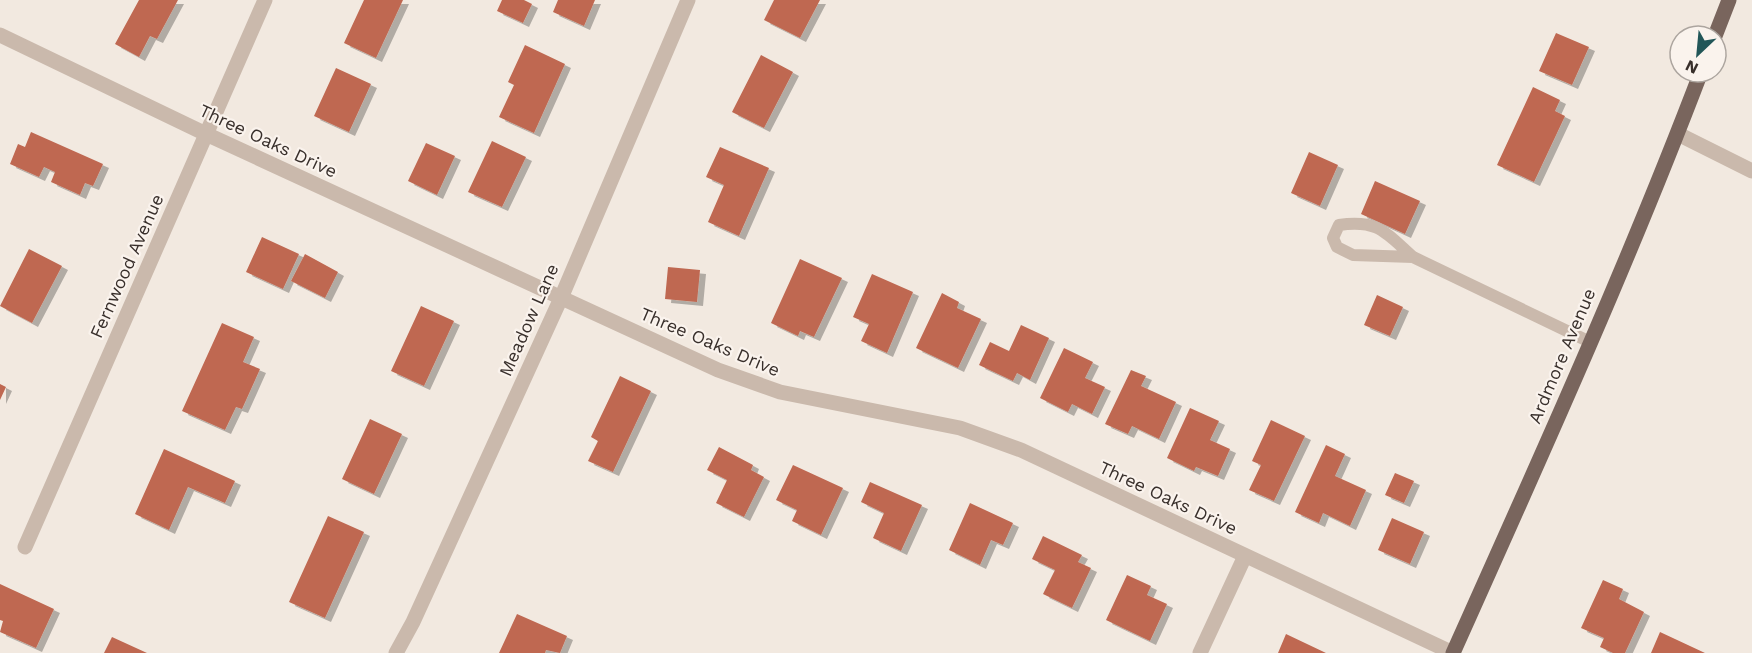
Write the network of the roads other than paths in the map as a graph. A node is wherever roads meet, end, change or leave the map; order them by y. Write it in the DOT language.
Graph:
graph roads {
  1 [pos="265,0"];
  2 [pos="688,0"];
  3 [pos="1729,0"];
  4 [pos="1720,24"];
  5 [pos="0,36"];
  6 [pos="1697,84"];
  7 [pos="206,134"];
  8 [pos="1678,134"];
  9 [pos="1752,171"];
  10 [pos="1413,257"];
  11 [pos="561,298"];
  12 [pos="1590,342"];
  13 [pos="26,547"];
  14 [pos="1245,556"];
  15 [pos="396,653"];
  16 [pos="1200,653"];
  17 [pos="1453,653"];
  1 -- 7 [label="street, Fernwood Avenue"];
  2 -- 11 [label="street, Meadow Lane"];
  3 -- 4 [label="main road"];
  5 -- 7 [label="street, Three Oaks Drive"];
  6 -- 8 [label="main road, Ardmore Avenue"];
  7 -- 11 [label="street, Three Oaks Drive"];
  7 -- 13 [label="street, Fernwood Avenue"];
  8 -- 9 [label="street"];
  8 -- 12 [label="main road, Ardmore Avenue"];
  10 -- 10 [label="lane"];
  10 -- 12 [label="lane"];
  11 -- 14 [label="street, Three Oaks Drive"];
  11 -- 15 [label="street, Meadow Lane"];
  12 -- 17 [label="main road, Ardmore Avenue"];
  14 -- 16 [label="street"];
  14 -- 17 [label="street, Three Oaks Drive"];
}
